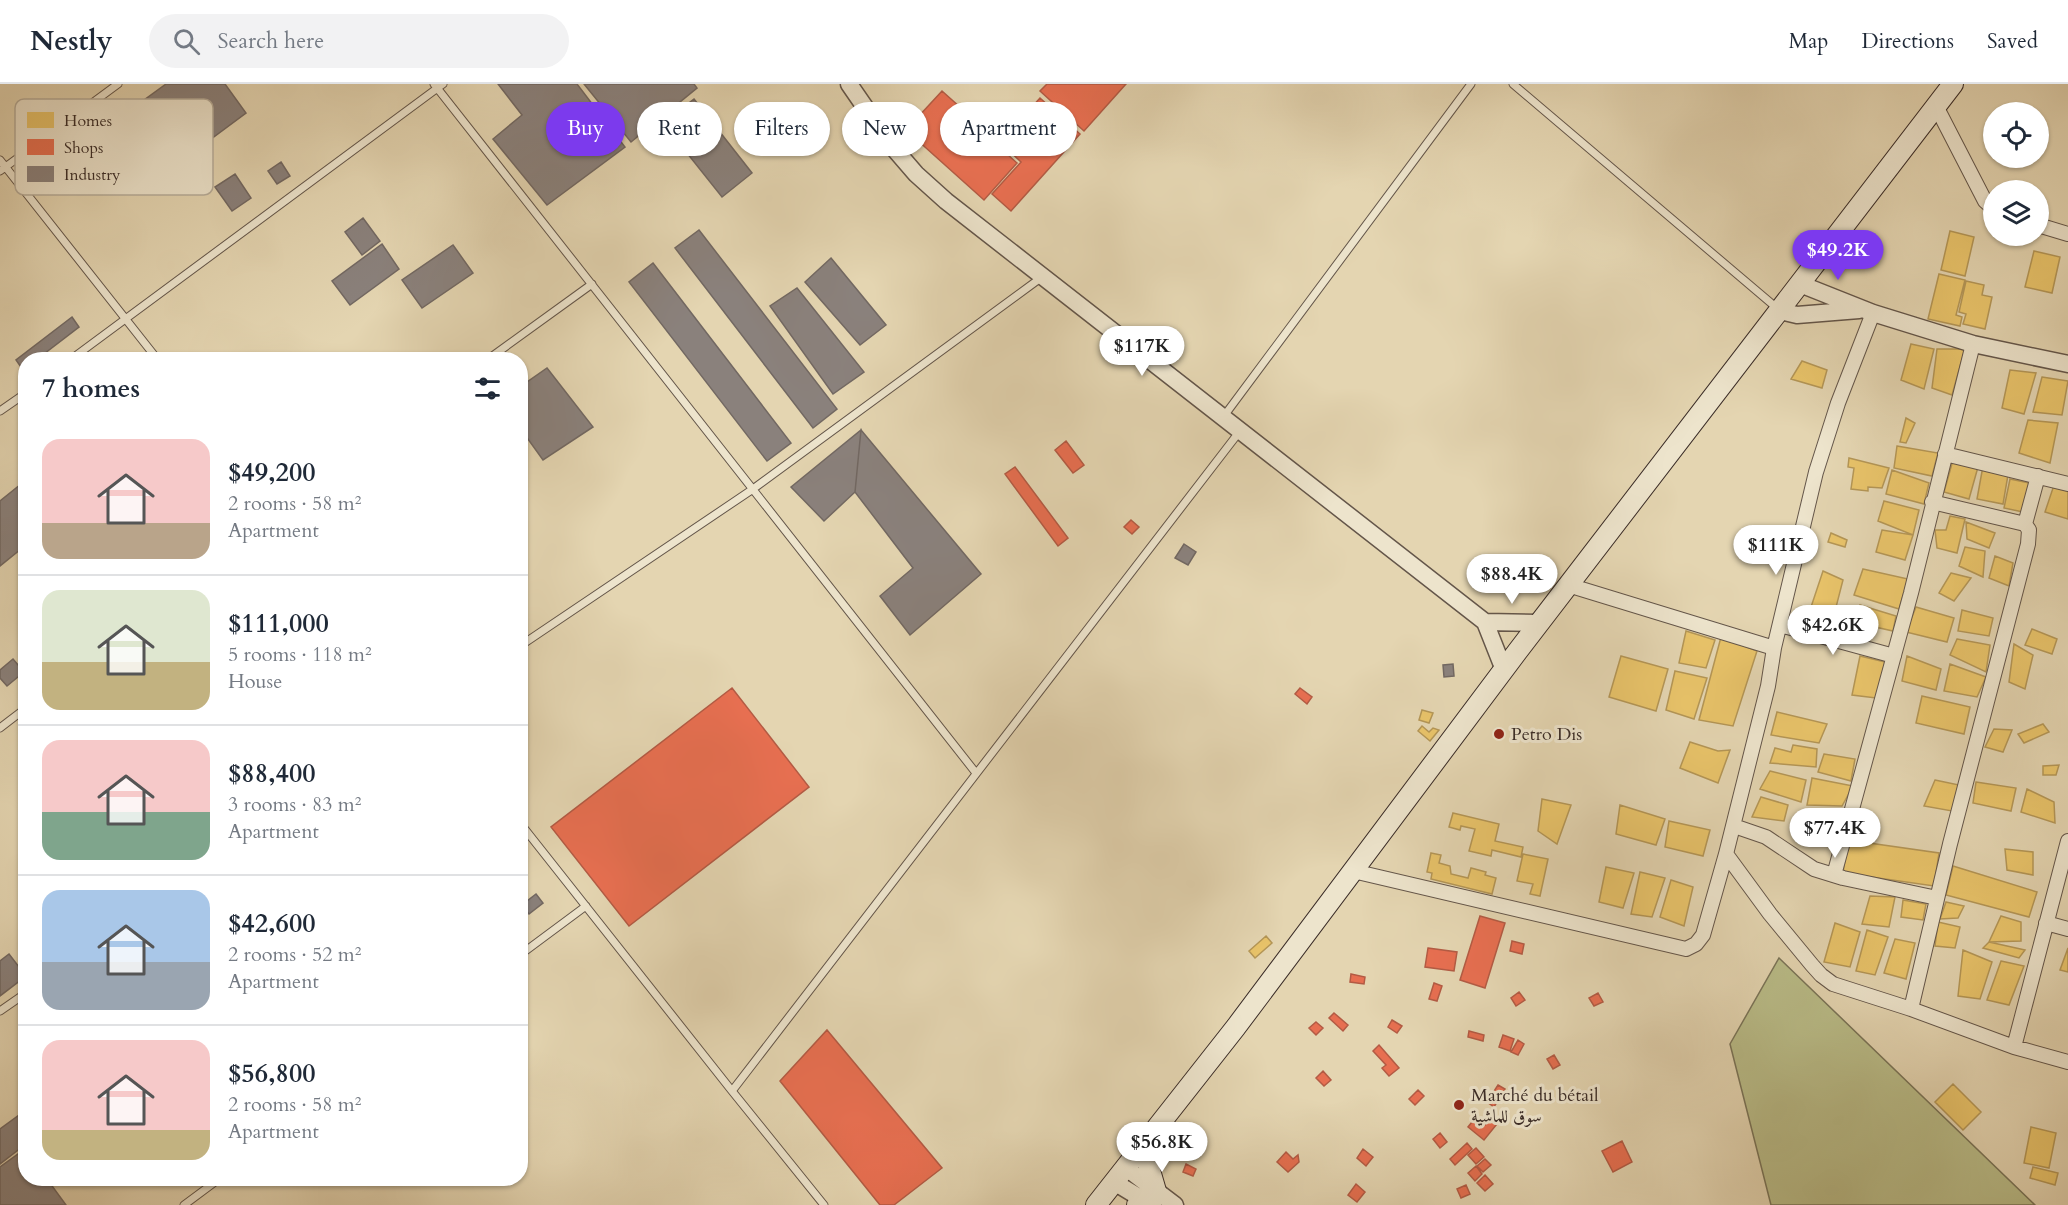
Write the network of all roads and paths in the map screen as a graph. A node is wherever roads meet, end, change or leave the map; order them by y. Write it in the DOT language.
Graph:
graph roads {
  1 [pos="118,84"];
  2 [pos="849,84"];
  3 [pos="1471,84"];
  4 [pos="1513,84"];
  5 [pos="1953,84"];
  6 [pos="438,85"];
  7 [pos="98,99"];
  8 [pos="1936,106"];
  9 [pos="0,160"];
  10 [pos="3,169"];
  11 [pos="15,184"];
  12 [pos="24,195"];
  13 [pos="1983,197"];
  14 [pos="2049,228"];
  15 [pos="2068,234"];
  16 [pos="1042,277"];
  17 [pos="592,284"];
  18 [pos="1800,284"];
  19 [pos="1780,311"];
  20 [pos="1868,312"];
  21 [pos="126,319"];
  22 [pos="1973,344"];
  23 [pos="81,352"];
  24 [pos="152,352"];
  25 [pos="498,352"];
  26 [pos="2068,364"];
  27 [pos="18,399"];
  28 [pos="0,411"];
  29 [pos="1223,418"];
  30 [pos="1240,431"];
  31 [pos="1946,454"];
  32 [pos="2038,477"];
  33 [pos="2068,484"];
  34 [pos="753,489"];
  35 [pos="1932,502"];
  36 [pos="2025,524"];
  37 [pos="1568,585"];
  38 [pos="1485,622"];
  39 [pos="1539,623"];
  40 [pos="1780,625"];
  41 [pos="528,641"];
  42 [pos="1773,648"];
  43 [pos="1894,656"];
  44 [pos="1503,670"];
  45 [pos="18,714"];
  46 [pos="0,728"];
  47 [pos="976,773"];
  48 [pos="1734,826"];
  49 [pos="528,833"];
  50 [pos="2068,841"];
  51 [pos="1726,854"];
  52 [pos="1353,871"];
  53 [pos="1834,875"];
  54 [pos="1937,898"];
  55 [pos="586,906"];
  56 [pos="2046,923"];
  57 [pos="2068,929"];
  58 [pos="528,949"];
  59 [pos="18,999"];
  60 [pos="1911,1008"];
  61 [pos="0,1011"];
  62 [pos="2014,1047"];
  63 [pos="2068,1062"];
  64 [pos="732,1091"];
  65 [pos="1144,1142"];
  66 [pos="1120,1174"];
  67 [pos="210,1186"];
  68 [pos="1149,1201"];
  69 [pos="184,1205"];
  70 [pos="824,1205"];
  71 [pos="1096,1205"];
  72 [pos="1175,1205"];
  1 -- 7 [label="lane"];
  2 -- 16 [label="street"];
  3 -- 29 [label="lane"];
  4 -- 19 [label="lane"];
  5 -- 8 [label="main road"];
  6 -- 17 [label="lane"];
  6 -- 21 [label="lane"];
  8 -- 13 [label="street"];
  8 -- 18 [label="main road"];
  9 -- 10 [label="lane"];
  10 -- 11 [label="lane"];
  12 -- 21 [label="lane"];
  14 -- 15 [label="street"];
  16 -- 29 [label="street"];
  16 -- 34 [label="lane"];
  17 -- 25 [label="lane"];
  17 -- 34 [label="lane"];
  18 -- 19 [label="main road"];
  18 -- 20 [label="street"];
  19 -- 20 [label="street"];
  19 -- 37 [label="main road"];
  20 -- 22 [label="street"];
  20 -- 40 [label="street"];
  21 -- 23 [label="lane"];
  21 -- 24 [label="lane"];
  22 -- 26 [label="street"];
  22 -- 31 [label="street"];
  27 -- 28 [label="lane"];
  29 -- 30 [label="street"];
  30 -- 38 [label="street"];
  30 -- 47 [label="lane"];
  31 -- 32 [label="street"];
  31 -- 35 [label="street"];
  32 -- 33 [label="street"];
  32 -- 36 [label="street"];
  34 -- 41 [label="lane"];
  34 -- 47 [label="lane"];
  35 -- 36 [label="street"];
  35 -- 43 [label="street"];
  36 -- 54 [label="street"];
  37 -- 39 [label="main road"];
  37 -- 42 [label="street"];
  38 -- 39 [label="street"];
  38 -- 44 [label="street"];
  39 -- 44 [label="main road"];
  40 -- 42 [label="street"];
  40 -- 43 [label="street"];
  42 -- 48 [label="street"];
  43 -- 53 [label="street"];
  44 -- 52 [label="main road"];
  45 -- 46 [label="lane"];
  47 -- 64 [label="lane"];
  48 -- 51 [label="street"];
  48 -- 53 [label="street"];
  49 -- 55 [label="lane"];
  50 -- 56 [label="street"];
  51 -- 52 [label="street"];
  51 -- 60 [label="street"];
  52 -- 65 [label="main road"];
  53 -- 54 [label="street"];
  54 -- 60 [label="street"];
  55 -- 58 [label="lane"];
  55 -- 64 [label="lane"];
  56 -- 57 [label="street"];
  56 -- 62 [label="street"];
  59 -- 61 [label="lane"];
  60 -- 62 [label="street"];
  62 -- 63 [label="street"];
  64 -- 70 [label="lane"];
  65 -- 66 [label="main road"];
  65 -- 68 [label="main road"];
  66 -- 68 [label="street"];
  66 -- 71 [label="main road"];
  67 -- 69 [label="lane"];
  68 -- 72 [label="street"];
}
